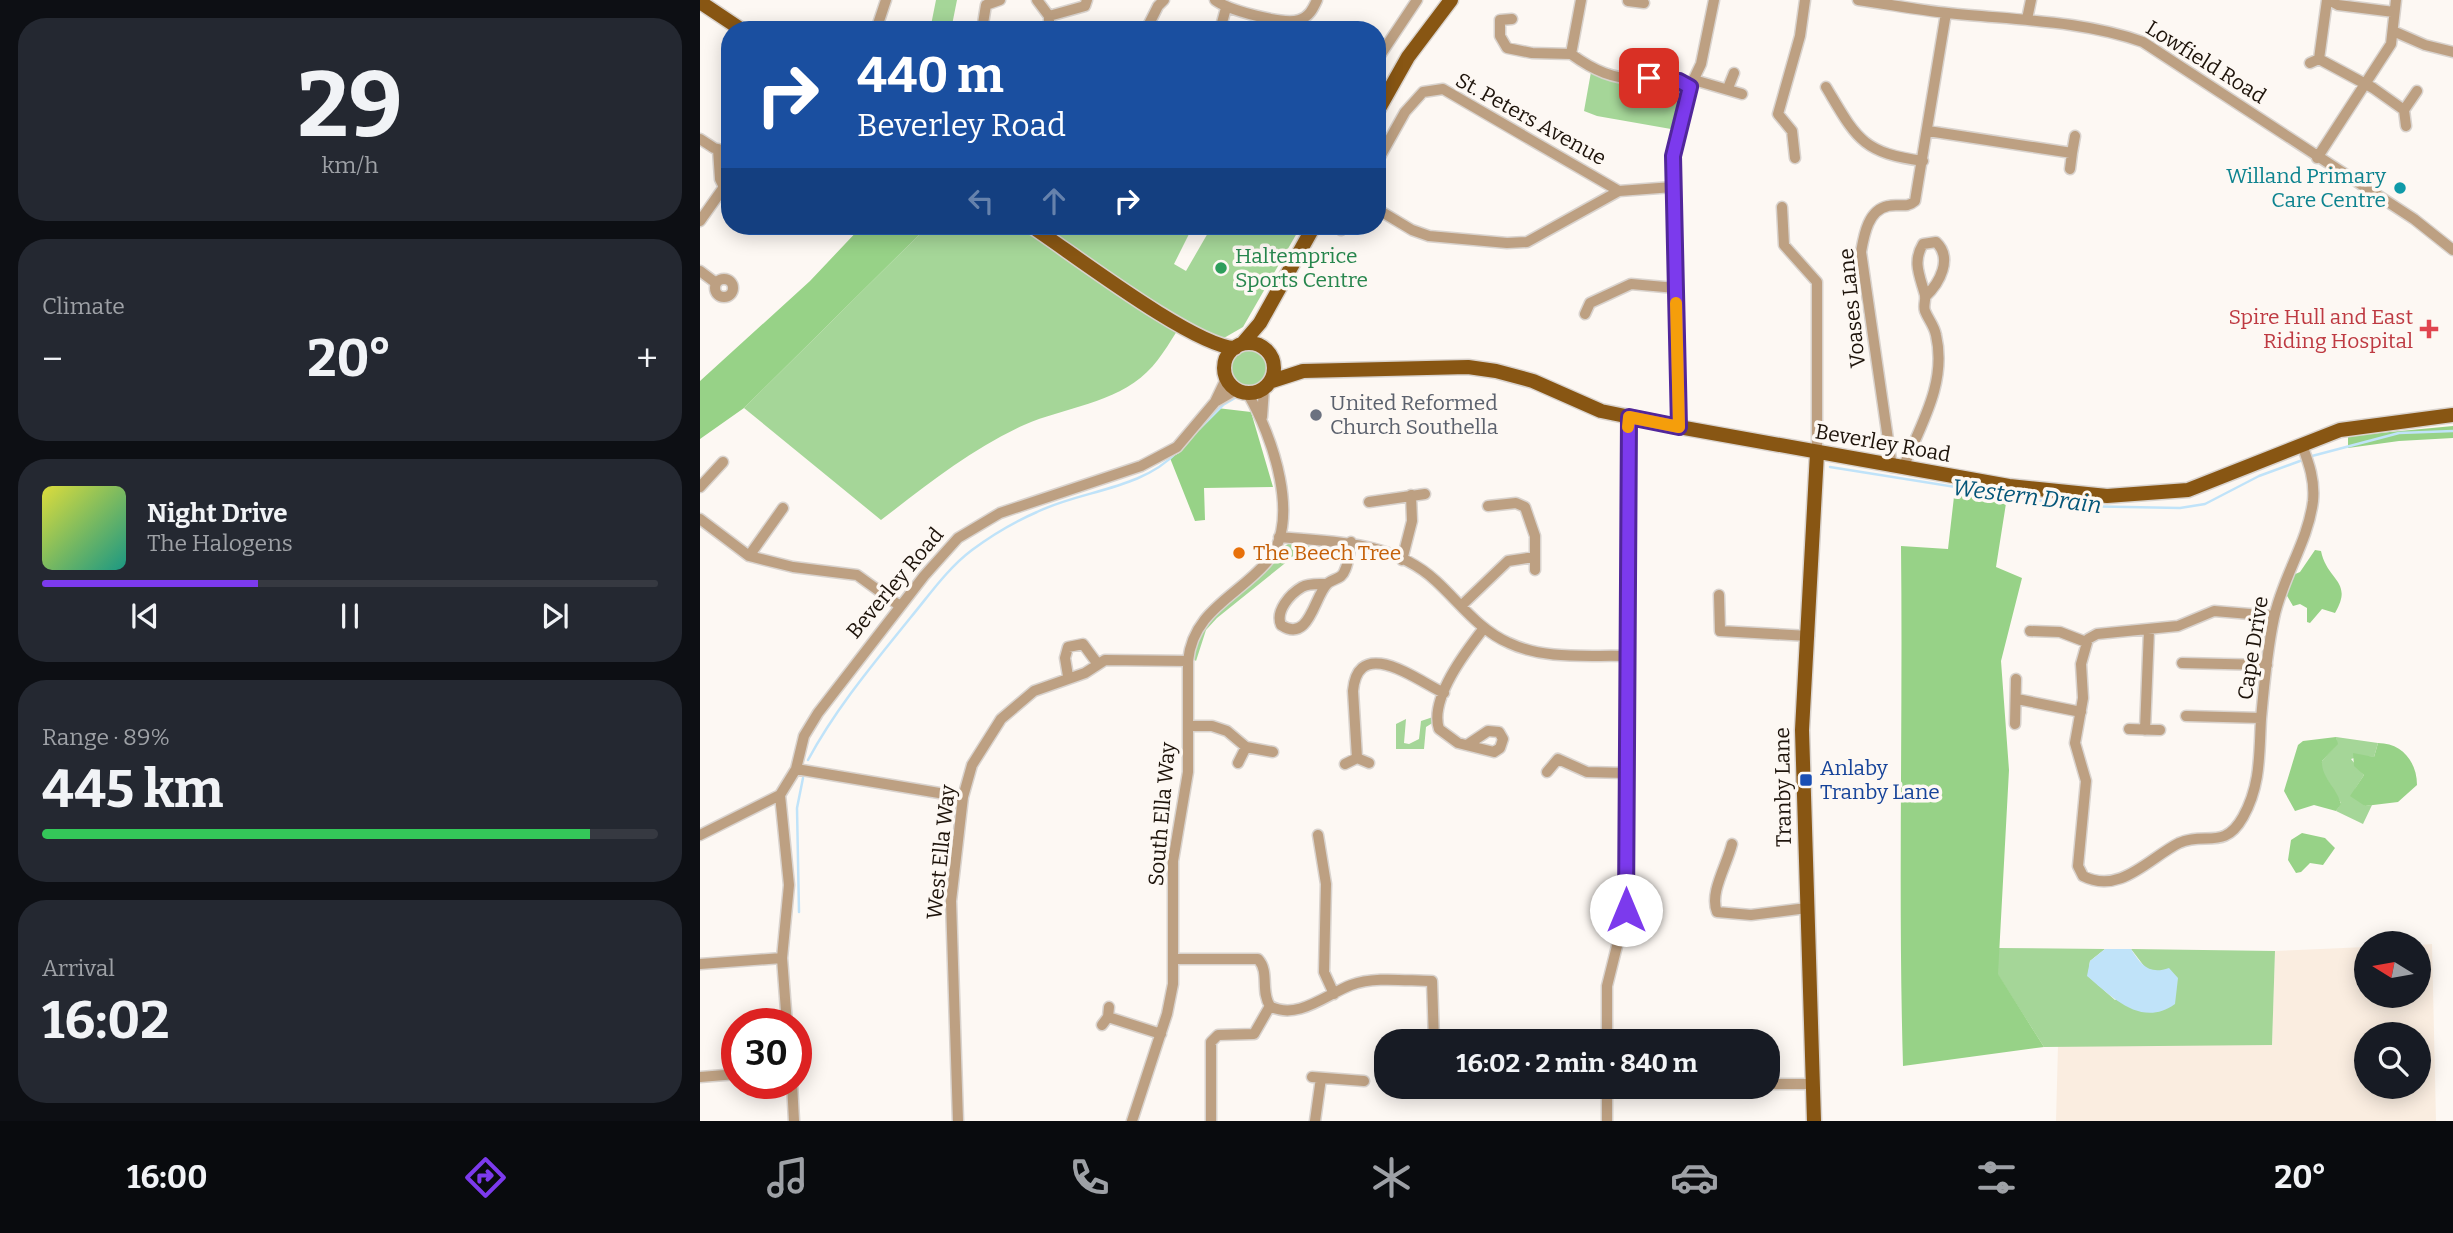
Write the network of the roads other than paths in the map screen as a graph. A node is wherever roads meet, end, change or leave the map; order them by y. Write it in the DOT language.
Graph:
graph roads {
  1 [pos="886,0"];
  2 [pos="1000,0"];
  3 [pos="1037,0"];
  4 [pos="1087,0"];
  5 [pos="1164,0"];
  6 [pos="1215,0"];
  7 [pos="1317,0"];
  8 [pos="1417,0"];
  9 [pos="1451,0"];
  10 [pos="1581,0"];
  11 [pos="1805,0"];
  12 [pos="1858,0"];
  13 [pos="2031,0"];
  14 [pos="2328,0"];
  15 [pos="2396,0"];
  16 [pos="700,2"];
  17 [pos="1715,2"];
  18 [pos="1226,8"];
  19 [pos="2394,12"];
  20 [pos="1946,13"];
  21 [pos="1049,16"];
  22 [pos="1511,19"];
  23 [pos="2027,19"];
  24 [pos="728,21"];
  25 [pos="879,21"];
  26 [pos="983,21"];
  27 [pos="1049,21"];
  28 [pos="1150,21"];
  29 [pos="1222,21"];
  30 [pos="2393,31"];
  31 [pos="1386,46"];
  32 [pos="2453,52"];
  33 [pos="1571,54"];
  34 [pos="1734,73"];
  35 [pos="1692,83"];
  36 [pos="2365,85"];
  37 [pos="1728,88"];
  38 [pos="1830,90"];
  39 [pos="2417,91"];
  40 [pos="1742,94"];
  41 [pos="1386,96"];
  42 [pos="2404,110"];
  43 [pos="2406,126"];
  44 [pos="1928,131"];
  45 [pos="2075,136"];
  46 [pos="700,139"];
  47 [pos="1386,146"];
  48 [pos="721,150"];
  49 [pos="2072,153"];
  50 [pos="1795,158"];
  51 [pos="2317,158"];
  52 [pos="1923,161"];
  53 [pos="2070,169"];
  54 [pos="1673,187"];
  55 [pos="1619,191"];
  56 [pos="721,195"];
  57 [pos="1782,207"];
  58 [pos="1386,214"];
  59 [pos="700,220"];
  60 [pos="1045,235"];
  61 [pos="1309,235"];
  62 [pos="2453,250"];
  63 [pos="700,271"];
  64 [pos="716,283"];
  65 [pos="1676,288"];
  66 [pos="1925,297"];
  67 [pos="1584,316"];
  68 [pos="1260,323"];
  69 [pos="1203,339"];
  70 [pos="1238,346"];
  71 [pos="1270,355"];
  72 [pos="1303,370"];
  73 [pos="1225,372"];
  74 [pos="1268,385"];
  75 [pos="1242,392"];
  76 [pos="1215,401"];
  77 [pos="2453,415"];
  78 [pos="1262,416"];
  79 [pos="1629,417"];
  80 [pos="1679,427"];
  81 [pos="2302,445"];
  82 [pos="1817,453"];
  83 [pos="725,460"];
  84 [pos="1898,467"];
  85 [pos="700,487"];
  86 [pos="1426,494"];
  87 [pos="1411,495"];
  88 [pos="1492,501"];
  89 [pos="1369,502"];
  90 [pos="783,505"];
  91 [pos="700,519"];
  92 [pos="1279,537"];
  93 [pos="1350,542"];
  94 [pos="749,556"];
  95 [pos="1534,557"];
  96 [pos="1402,560"];
  97 [pos="1535,570"];
  98 [pos="1326,584"];
  99 [pos="1719,595"];
  100 [pos="900,606"];
  101 [pos="1461,606"];
  102 [pos="2274,616"];
  103 [pos="1484,628"];
  104 [pos="2149,630"];
  105 [pos="2030,631"];
  106 [pos="1809,636"];
  107 [pos="2086,642"];
  108 [pos="1625,656"];
  109 [pos="1188,661"];
  110 [pos="1097,663"];
  111 [pos="2182,663"];
  112 [pos="2267,665"];
  113 [pos="1068,676"];
  114 [pos="2016,679"];
  115 [pos="1444,693"];
  116 [pos="2017,699"];
  117 [pos="2081,712"];
  118 [pos="2186,716"];
  119 [pos="2261,718"];
  120 [pos="2015,724"];
  121 [pos="1189,726"];
  122 [pos="2129,729"];
  123 [pos="2145,730"];
  124 [pos="2160,730"];
  125 [pos="1467,745"];
  126 [pos="1246,747"];
  127 [pos="1277,754"];
  128 [pos="1357,758"];
  129 [pos="1238,763"];
  130 [pos="1369,763"];
  131 [pos="1345,764"];
  132 [pos="796,769"];
  133 [pos="1547,772"];
  134 [pos="1625,773"];
  135 [pos="780,795"];
  136 [pos="963,797"];
  137 [pos="700,835"];
  138 [pos="1318,835"];
  139 [pos="1732,844"];
  140 [pos="1807,908"];
  141 [pos="782,958"];
  142 [pos="1175,958"];
  143 [pos="700,964"];
  144 [pos="1334,994"];
  145 [pos="1270,1006"];
  146 [pos="786,1008"];
  147 [pos="1106,1016"];
  148 [pos="1434,1029"];
  149 [pos="1607,1029"];
  150 [pos="1161,1034"];
  151 [pos="721,1075"];
  152 [pos="700,1077"];
  153 [pos="1364,1082"];
  154 [pos="1780,1084"];
  155 [pos="1814,1084"];
  156 [pos="793,1099"];
  157 [pos="1606,1099"];
  158 [pos="794,1121"];
  159 [pos="958,1121"];
  160 [pos="1132,1121"];
  161 [pos="1211,1121"];
  162 [pos="1315,1121"];
  163 [pos="1607,1121"];
  164 [pos="1814,1121"];
  1 -- 25 [label="street"];
  2 -- 26 [label="street"];
  3 -- 21 [label="street"];
  4 -- 21 [label="street"];
  5 -- 28 [label="street"];
  6 -- 18 [label="street"];
  7 -- 18 [label="street"];
  8 -- 31 [label="street"];
  9 -- 41 [label="main road"];
  10 -- 33 [label="street"];
  11 -- 50 [label="street"];
  12 -- 20 [label="street, Lowfield Road"];
  13 -- 23 [label="street"];
  14 -- 19 [label="street"];
  14 -- 36 [label="street"];
  15 -- 19 [label="street"];
  16 -- 24 [label="main road"];
  17 -- 35 [label="street"];
  18 -- 29 [label="street"];
  19 -- 30 [label="street"];
  20 -- 23 [label="street, Lowfield Road"];
  20 -- 44 [label="street, Voases Lane"];
  21 -- 27 [label="street"];
  22 -- 33 [label="street"];
  23 -- 51 [label="street, Lowfield Road"];
  30 -- 32 [label="street"];
  30 -- 36 [label="street"];
  33 -- 35 [label="street"];
  34 -- 37 [label="street"];
  35 -- 37 [label="street"];
  35 -- 54 [label="street"];
  36 -- 42 [label="street"];
  36 -- 51 [label="street"];
  37 -- 40 [label="street"];
  38 -- 52 [label="street"];
  39 -- 42 [label="street"];
  42 -- 43 [label="street"];
  44 -- 49 [label="street"];
  44 -- 52 [label="street, Voases Lane"];
  45 -- 49 [label="street"];
  46 -- 48 [label="street"];
  47 -- 55 [label="street, St. Peters Avenue"];
  49 -- 53 [label="street"];
  51 -- 62 [label="street, Lowfield Road"];
  52 -- 84 [label="street, Voases Lane"];
  54 -- 55 [label="street"];
  54 -- 65 [label="street"];
  55 -- 58 [label="street"];
  56 -- 59 [label="street"];
  57 -- 82 [label="street"];
  60 -- 69 [label="main road"];
  61 -- 68 [label="main road"];
  63 -- 64 [label="street"];
  65 -- 67 [label="street"];
  65 -- 80 [label="street"];
  66 -- 66 [label="street"];
  66 -- 84 [label="street"];
  68 -- 70 [label="main road"];
  68 -- 71 [label="main road"];
  69 -- 70 [label="main road"];
  69 -- 73 [label="main road"];
  70 -- 71 [label="main road"];
  70 -- 73 [label="main road"];
  71 -- 72 [label="main road, Beverley Road"];
  71 -- 74 [label="main road"];
  72 -- 74 [label="main road, Beverley Road"];
  72 -- 79 [label="main road, Beverley Road"];
  73 -- 75 [label="main road"];
  73 -- 76 [label="street, Beverley Road"];
  74 -- 75 [label="main road"];
  74 -- 78 [label="street, South Ella Way"];
  75 -- 76 [label="street, Beverley Road"];
  75 -- 78 [label="street, South Ella Way"];
  76 -- 100 [label="street, Beverley Road"];
  77 -- 81 [label="main road, Beverley Road"];
  78 -- 92 [label="street, South Ella Way"];
  79 -- 80 [label="main road, Beverley Road"];
  79 -- 108 [label="street"];
  80 -- 82 [label="main road, Beverley Road"];
  81 -- 84 [label="main road, Beverley Road"];
  81 -- 102 [label="street, Cape Drive"];
  82 -- 84 [label="main road, Beverley Road"];
  82 -- 106 [label="main road, Tranby Lane"];
  83 -- 85 [label="street"];
  86 -- 87 [label="street"];
  87 -- 89 [label="street"];
  87 -- 96 [label="street"];
  88 -- 95 [label="street"];
  90 -- 94 [label="street"];
  91 -- 94 [label="street"];
  92 -- 93 [label="street"];
  92 -- 109 [label="street, South Ella Way"];
  93 -- 96 [label="street"];
  93 -- 98 [label="street"];
  94 -- 100 [label="street"];
  95 -- 97 [label="street"];
  95 -- 101 [label="street"];
  96 -- 101 [label="street"];
  98 -- 98 [label="street"];
  99 -- 106 [label="street"];
  100 -- 132 [label="street, Beverley Road"];
  101 -- 103 [label="street"];
  102 -- 104 [label="street"];
  102 -- 112 [label="street, Cape Drive"];
  103 -- 108 [label="street"];
  103 -- 115 [label="street"];
  104 -- 107 [label="street"];
  104 -- 123 [label="street"];
  105 -- 107 [label="street"];
  106 -- 140 [label="main road, Tranby Lane"];
  107 -- 117 [label="street"];
  108 -- 134 [label="street"];
  109 -- 110 [label="street, West Ella Way"];
  109 -- 121 [label="street, South Ella Way"];
  110 -- 113 [label="street, West Ella Way"];
  110 -- 113 [label="street"];
  111 -- 112 [label="street"];
  112 -- 119 [label="street, Cape Drive"];
  113 -- 136 [label="street, West Ella Way"];
  114 -- 116 [label="street"];
  115 -- 125 [label="street"];
  115 -- 128 [label="street"];
  116 -- 117 [label="street"];
  116 -- 120 [label="street"];
  117 -- 119 [label="street, Cape Drive"];
  118 -- 119 [label="street"];
  121 -- 126 [label="street"];
  121 -- 142 [label="street, South Ella Way"];
  122 -- 123 [label="street"];
  123 -- 124 [label="street"];
  126 -- 127 [label="street"];
  126 -- 129 [label="street"];
  128 -- 130 [label="street"];
  128 -- 131 [label="street"];
  132 -- 135 [label="street, Beverley Road"];
  132 -- 136 [label="street"];
  133 -- 134 [label="street"];
  134 -- 149 [label="street"];
  135 -- 137 [label="street"];
  135 -- 141 [label="street"];
  136 -- 159 [label="street, West Ella Way"];
  138 -- 144 [label="street"];
  139 -- 140 [label="street"];
  140 -- 155 [label="main road, Tranby Lane"];
  141 -- 143 [label="street"];
  141 -- 146 [label="street"];
  142 -- 145 [label="street"];
  142 -- 150 [label="street, South Ella Way"];
  144 -- 145 [label="street"];
  144 -- 148 [label="street"];
  145 -- 161 [label="street"];
  147 -- 150 [label="street"];
  150 -- 160 [label="street, South Ella Way"];
  151 -- 152 [label="street"];
  153 -- 162 [label="street"];
  154 -- 155 [label="street"];
  155 -- 164 [label="main road, Tranby Lane"];
  156 -- 158 [label="street"];
  157 -- 163 [label="street"];
}
